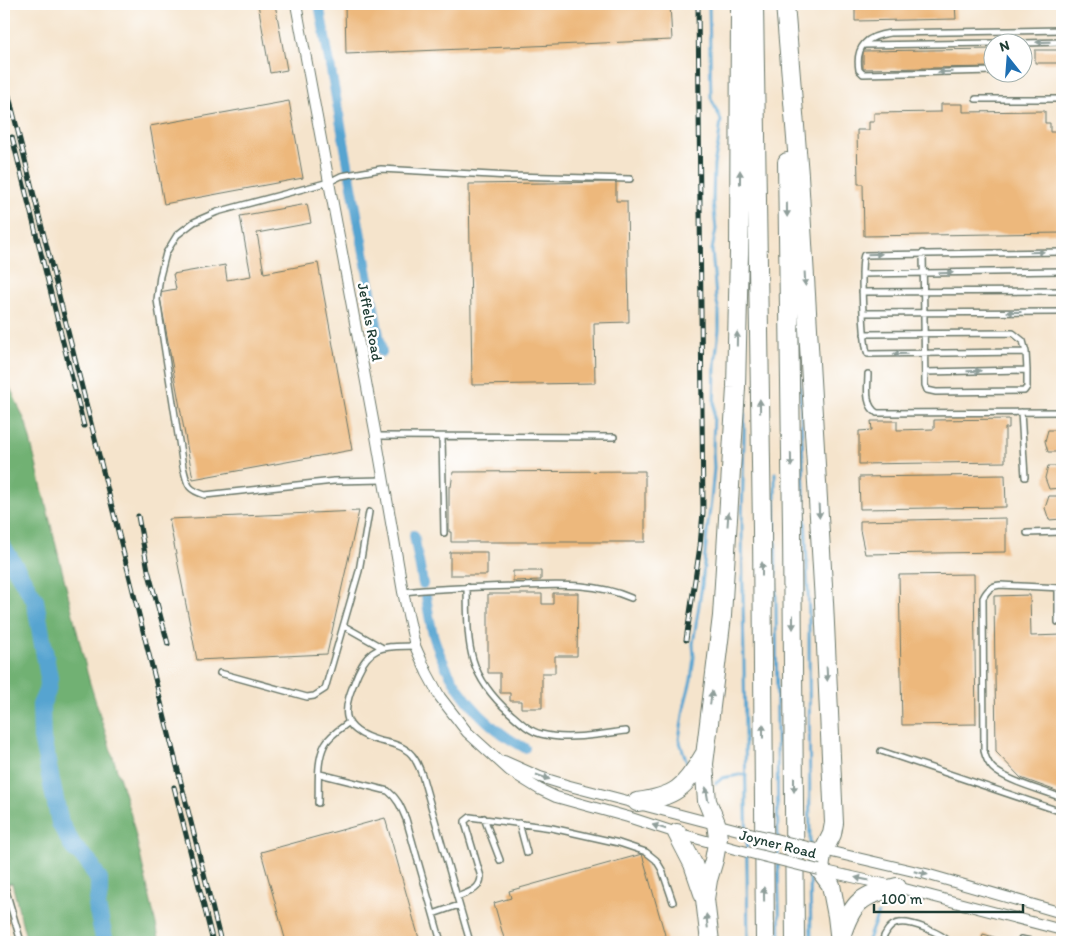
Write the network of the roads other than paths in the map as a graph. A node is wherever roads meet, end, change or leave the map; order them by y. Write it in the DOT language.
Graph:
graph roads {
  1 [pos="296,4"];
  2 [pos="740,4"];
  3 [pos="754,4"];
  4 [pos="785,4"];
  5 [pos="1062,30"];
  6 [pos="1062,42"];
  7 [pos="1034,43"];
  8 [pos="864,44"];
  9 [pos="984,44"];
  10 [pos="984,71"];
  11 [pos="976,99"];
  12 [pos="1062,99"];
  13 [pos="630,179"];
  14 [pos="329,182"];
  15 [pos="1062,252"];
  16 [pos="924,253"];
  17 [pos="1062,271"];
  18 [pos="924,273"];
  19 [pos="862,274"];
  20 [pos="1062,291"];
  21 [pos="862,292"];
  22 [pos="924,292"];
  23 [pos="924,312"];
  24 [pos="1062,312"];
  25 [pos="864,313"];
  26 [pos="864,334"];
  27 [pos="924,334"];
  28 [pos="1026,352"];
  29 [pos="925,353"];
  30 [pos="1027,370"];
  31 [pos="925,372"];
  32 [pos="868,374"];
  33 [pos="1021,412"];
  34 [pos="1062,412"];
  35 [pos="376,436"];
  36 [pos="442,436"];
  37 [pos="614,437"];
  38 [pos="1025,477"];
  39 [pos="384,480"];
  40 [pos="369,512"];
  41 [pos="1062,532"];
  42 [pos="1027,533"];
  43 [pos="444,534"];
  44 [pos="467,587"];
  45 [pos="1060,588"];
  46 [pos="403,592"];
  47 [pos="631,598"];
  48 [pos="1058,622"];
  49 [pos="344,626"];
  50 [pos="415,646"];
  51 [pos="381,647"];
  52 [pos="220,673"];
  53 [pos="348,723"];
  54 [pos="626,731"];
  55 [pos="881,751"];
  56 [pos="704,755"];
  57 [pos="498,759"];
  58 [pos="320,774"];
  59 [pos="1062,798"];
  60 [pos="637,802"];
  61 [pos="318,803"];
  62 [pos="1062,812"];
  63 [pos="484,818"];
  64 [pos="519,823"];
  65 [pos="716,823"];
  66 [pos="676,833"];
  67 [pos="718,845"];
  68 [pos="819,849"];
  69 [pos="527,853"];
  70 [pos="500,860"];
  71 [pos="819,870"];
  72 [pos="4,884"];
  73 [pos="897,887"];
  74 [pos="457,897"];
  75 [pos="705,899"];
  76 [pos="673,902"];
  77 [pos="459,905"];
  78 [pos="1062,913"];
  79 [pos="433,914"];
  80 [pos="1062,930"];
  81 [pos="1021,939"];
  82 [pos="21,942"];
  83 [pos="442,942"];
  84 [pos="470,942"];
  85 [pos="710,942"];
  86 [pos="765,942"];
  87 [pos="795,942"];
  88 [pos="840,942"];
  89 [pos="882,942"];
  90 [pos="949,942"];
  91 [pos="1035,942"];
  1 -- 14 [label="street, Jeffels Road"];
  56 -- 2 [label="highway, one-way"];
  86 -- 3 [label="highway, one-way"];
  4 -- 68 [label="highway, one-way"];
  4 -- 87 [label="highway, one-way"];
  5 -- 8 [label="lane"];
  6 -- 7 [label="lane, one-way"];
  8 -- 9 [label="lane"];
  10 -- 8 [label="lane, one-way"];
  11 -- 12 [label="lane"];
  13 -- 14 [label="lane"];
  14 -- 35 [label="street, Jeffels Road"];
  14 -- 39 [label="lane"];
  16 -- 15 [label="lane, one-way"];
  16 -- 18 [label="lane"];
  19 -- 16 [label="lane, one-way"];
  18 -- 17 [label="lane, one-way"];
  18 -- 19 [label="lane"];
  18 -- 22 [label="lane"];
  19 -- 21 [label="lane"];
  20 -- 22 [label="lane"];
  21 -- 22 [label="lane"];
  21 -- 25 [label="lane"];
  22 -- 23 [label="lane"];
  24 -- 23 [label="lane, one-way"];
  23 -- 25 [label="lane"];
  23 -- 27 [label="lane"];
  25 -- 26 [label="lane"];
  26 -- 27 [label="lane"];
  29 -- 26 [label="lane, one-way"];
  27 -- 28 [label="lane"];
  27 -- 29 [label="lane"];
  28 -- 29 [label="lane"];
  28 -- 30 [label="lane"];
  29 -- 31 [label="lane"];
  31 -- 30 [label="lane, one-way"];
  30 -- 31 [label="lane"];
  32 -- 33 [label="lane"];
  33 -- 34 [label="lane"];
  33 -- 38 [label="lane"];
  35 -- 36 [label="lane"];
  35 -- 39 [label="street, Jeffels Road"];
  36 -- 37 [label="lane"];
  36 -- 43 [label="lane"];
  39 -- 46 [label="street, Jeffels Road"];
  40 -- 49 [label="lane"];
  41 -- 42 [label="lane"];
  44 -- 46 [label="lane"];
  44 -- 47 [label="lane"];
  44 -- 54 [label="lane"];
  45 -- 48 [label="lane"];
  45 -- 59 [label="lane"];
  46 -- 50 [label="street, Jeffels Road"];
  49 -- 51 [label="lane"];
  49 -- 52 [label="lane"];
  50 -- 51 [label="lane"];
  50 -- 57 [label="street, Joyner Road"];
  51 -- 53 [label="lane"];
  53 -- 58 [label="lane"];
  53 -- 74 [label="lane"];
  55 -- 62 [label="lane"];
  56 -- 60 [label="highway"];
  65 -- 56 [label="highway, one-way"];
  57 -- 60 [label="street, Joyner Road, one-way"];
  66 -- 57 [label="street, Joyner Road, one-way"];
  58 -- 61 [label="lane"];
  58 -- 79 [label="lane"];
  60 -- 65 [label="street, Joyner Road"];
  63 -- 64 [label="lane"];
  63 -- 70 [label="lane"];
  63 -- 74 [label="lane"];
  64 -- 69 [label="lane"];
  64 -- 76 [label="lane"];
  65 -- 67 [label="highway"];
  65 -- 68 [label="street, Joyner Road, bridge"];
  66 -- 67 [label="street, Joyner Road"];
  66 -- 75 [label="highway"];
  67 -- 71 [label="street, Joyner Road, bridge"];
  67 -- 75 [label="highway"];
  68 -- 71 [label="highway"];
  68 -- 78 [label="street, Joyner Road, one-way"];
  73 -- 71 [label="street, Joyner Road, one-way"];
  71 -- 88 [label="highway"];
  72 -- 82 [label="lane"];
  73 -- 80 [label="street, Joyner Road"];
  73 -- 88 [label="highway"];
  74 -- 77 [label="lane"];
  85 -- 75 [label="highway, one-way"];
  77 -- 79 [label="lane"];
  77 -- 84 [label="lane"];
  79 -- 83 [label="lane"];
  81 -- 91 [label="lane"];
  89 -- 90 [label="lane"];
}
